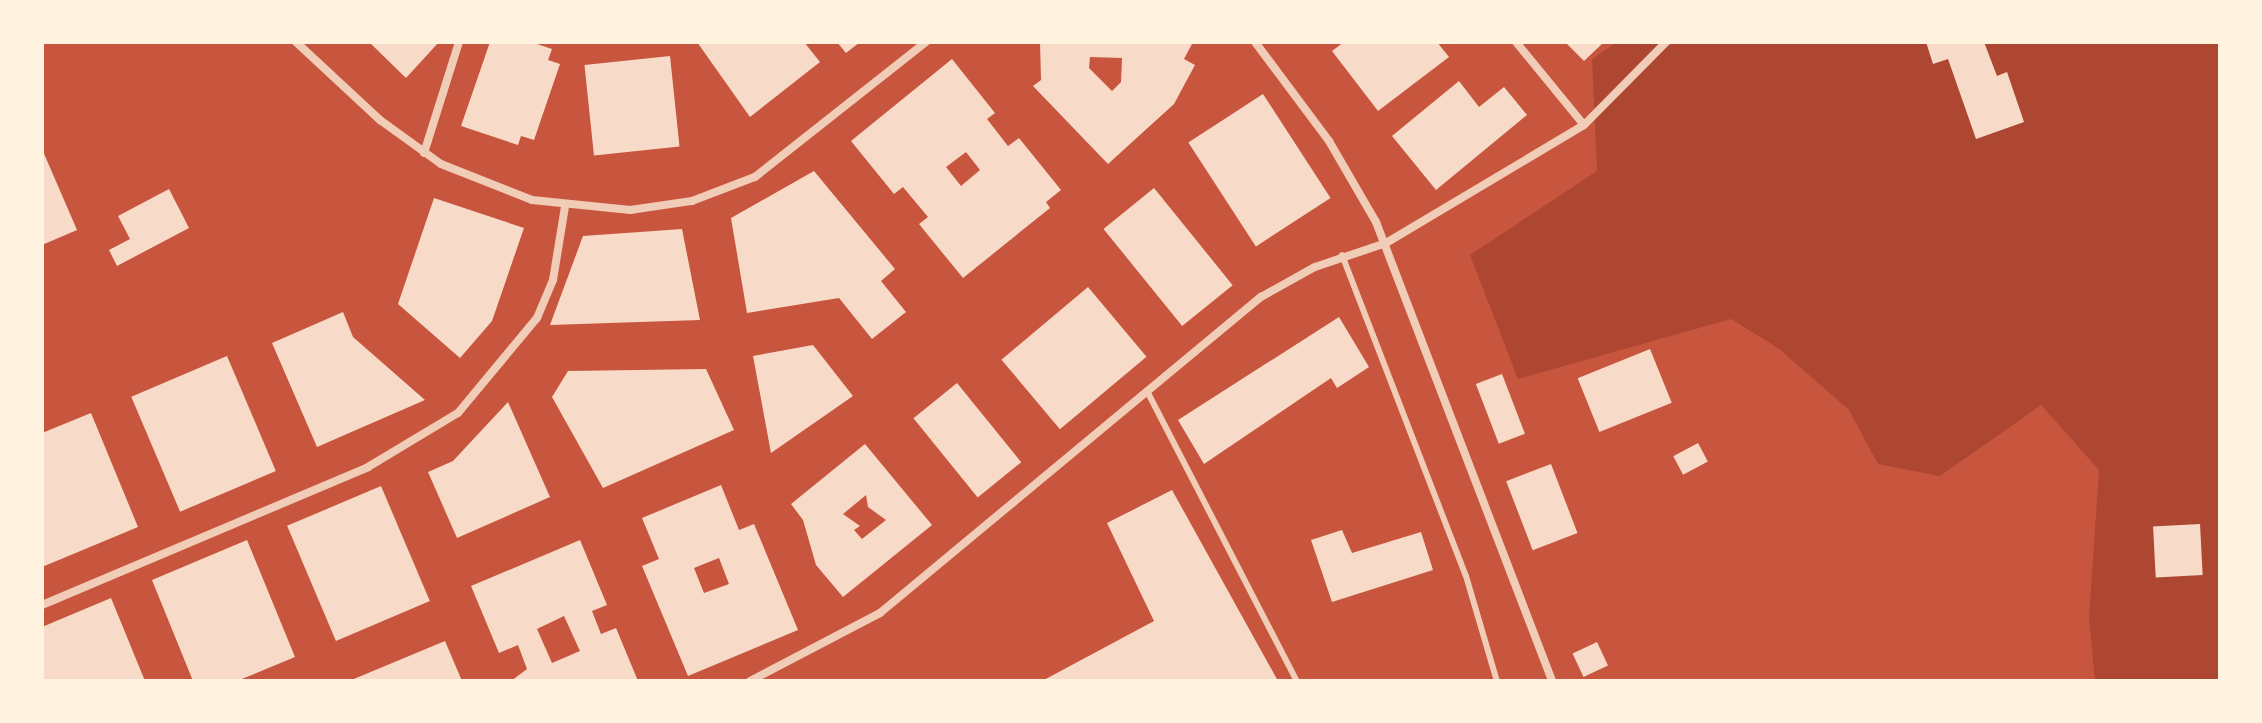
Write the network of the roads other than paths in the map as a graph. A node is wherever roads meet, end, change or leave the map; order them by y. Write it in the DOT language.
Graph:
graph roads {
  1 [pos="296,42"];
  2 [pos="459,42"];
  3 [pos="926,42"];
  4 [pos="1255,42"];
  5 [pos="1516,42"];
  6 [pos="1666,42"];
  7 [pos="1584,125"];
  8 [pos="424,153"];
  9 [pos="565,207"];
  10 [pos="1386,243"];
  11 [pos="1342,255"];
  12 [pos="1147,391"];
  13 [pos="42,605"];
  14 [pos="750,681"];
  15 [pos="1297,681"];
  16 [pos="1497,681"];
  17 [pos="1552,681"];
  1 -- 8 [label="street"];
  2 -- 8 [label="street"];
  3 -- 9 [label="street"];
  4 -- 10 [label="street"];
  5 -- 7 [label="street"];
  6 -- 7 [label="street"];
  7 -- 10 [label="street"];
  8 -- 9 [label="street"];
  9 -- 13 [label="street"];
  10 -- 11 [label="street"];
  10 -- 17 [label="street"];
  11 -- 12 [label="street"];
  11 -- 16 [label="lane"];
  12 -- 14 [label="street"];
  12 -- 15 [label="lane"];
}
